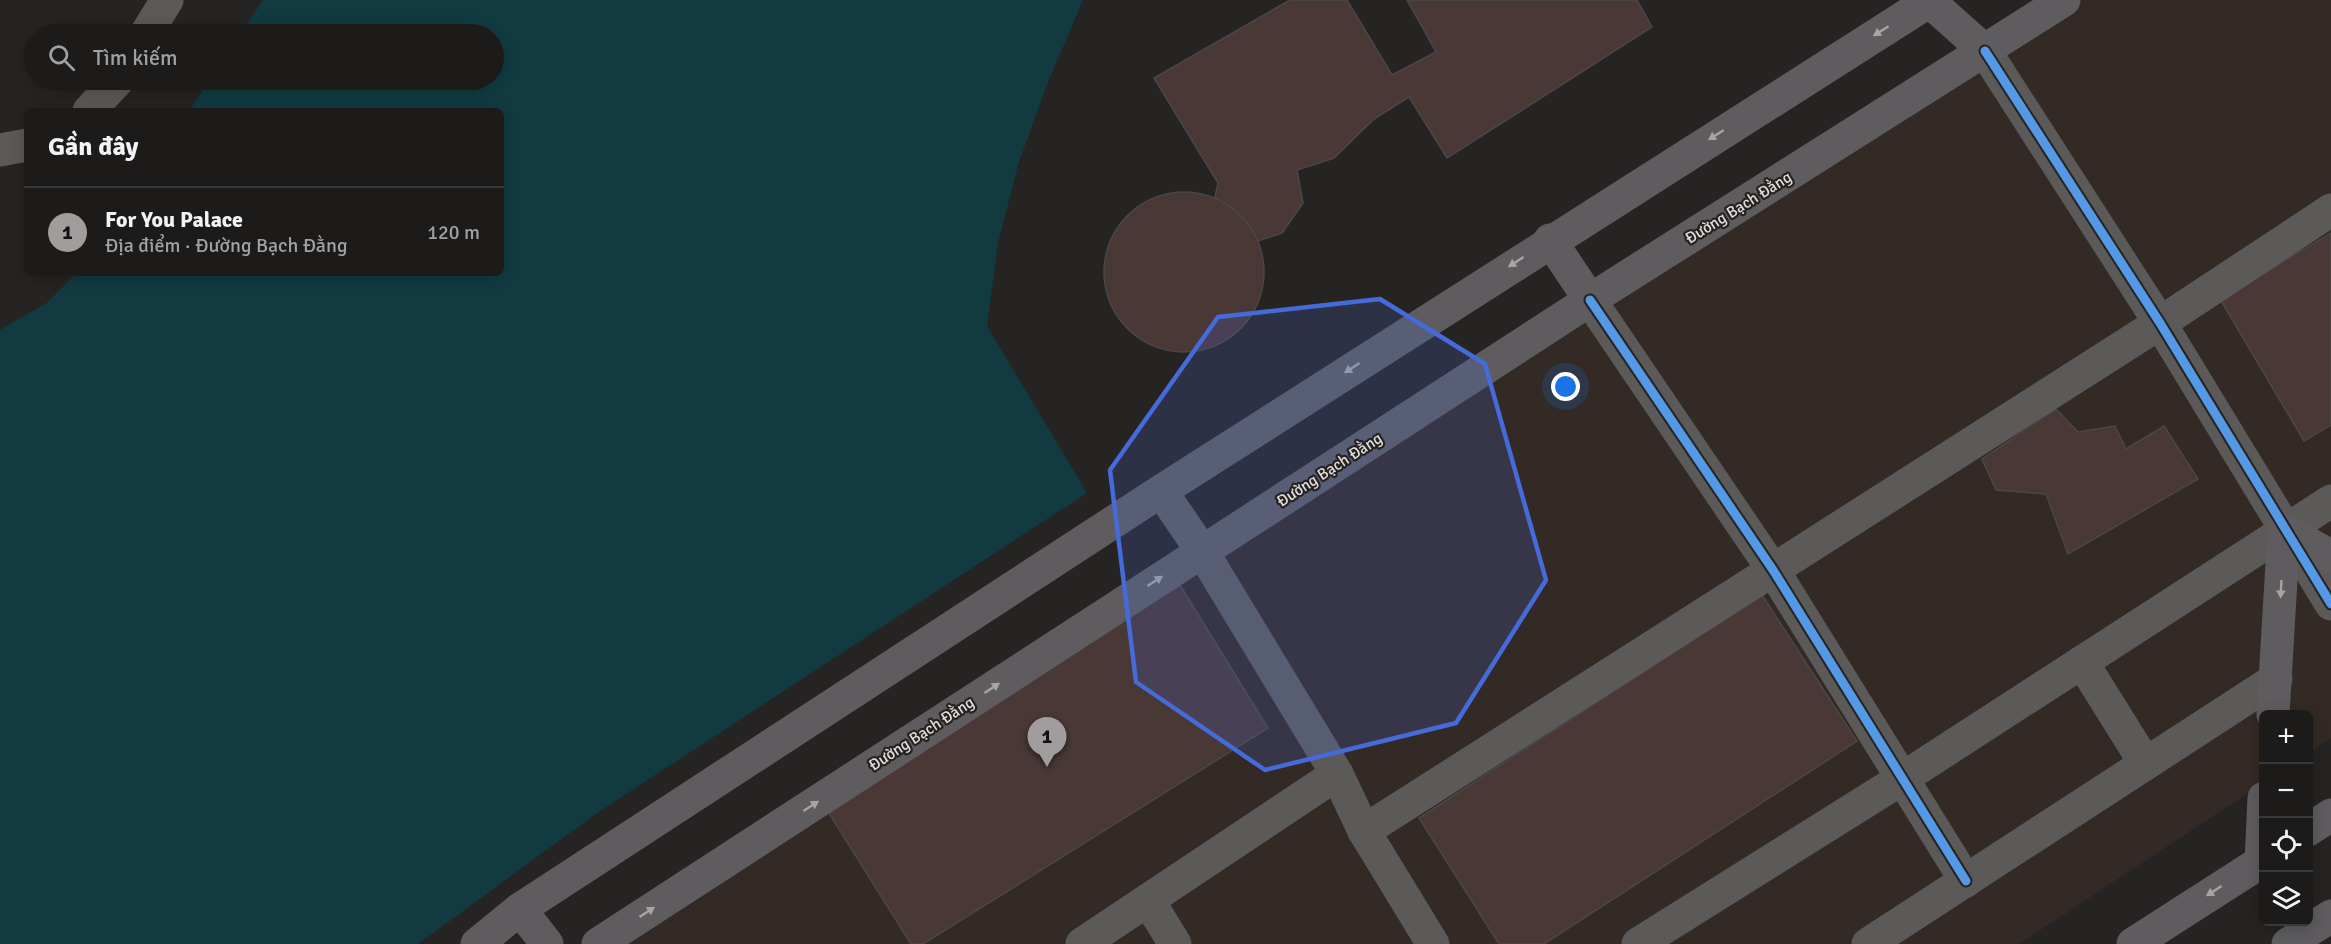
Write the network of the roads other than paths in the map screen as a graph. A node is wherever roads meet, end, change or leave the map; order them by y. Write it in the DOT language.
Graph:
graph roads {
  1 [pos="167,0"];
  2 [pos="1929,0"];
  3 [pos="2064,0"];
  4 [pos="152,24"];
  5 [pos="1985,51"];
  6 [pos="109,90"];
  7 [pos="92,108"];
  8 [pos="24,146"];
  9 [pos="0,150"];
  10 [pos="2331,210"];
  11 [pos="1550,240"];
  12 [pos="1590,300"];
  13 [pos="2160,323"];
  14 [pos="1161,491"];
  15 [pos="2331,501"];
  16 [pos="2284,530"];
  17 [pos="1202,551"];
  18 [pos="2331,556"];
  19 [pos="1773,570"];
  20 [pos="2331,604"];
  21 [pos="2082,662"];
  22 [pos="2276,679"];
  23 [pos="2272,710"];
  24 [pos="2145,763"];
  25 [pos="1337,774"];
  26 [pos="1903,778"];
  27 [pos="2331,815"];
  28 [pos="2313,827"];
  29 [pos="1364,831"];
  30 [pos="2259,863"];
  31 [pos="1966,881"];
  32 [pos="1148,900"];
  33 [pos="520,909"];
  34 [pos="2331,916"];
  35 [pos="477,944"];
  36 [pos="547,944"];
  37 [pos="598,944"];
  38 [pos="1082,944"];
  39 [pos="1175,944"];
  40 [pos="1433,944"];
  41 [pos="1638,944"];
  42 [pos="1868,944"];
  43 [pos="2133,944"];
  44 [pos="2288,944"];
  1 -- 4 [label="street"];
  2 -- 5 [label="main road"];
  2 -- 11 [label="main road, one-way"];
  3 -- 5 [label="main road, Đường Bạch Đằng"];
  5 -- 12 [label="main road, Đường Bạch Đằng"];
  5 -- 13 [label="street"];
  6 -- 7 [label="street"];
  8 -- 9 [label="street"];
  10 -- 13 [label="street"];
  11 -- 12 [label="main road"];
  11 -- 14 [label="main road, one-way"];
  12 -- 17 [label="main road, Đường Bạch Đằng"];
  12 -- 19 [label="street"];
  13 -- 16 [label="street"];
  13 -- 19 [label="street"];
  14 -- 17 [label="main road"];
  14 -- 33 [label="main road"];
  15 -- 16 [label="street"];
  16 -- 18 [label="main road"];
  16 -- 20 [label="street"];
  16 -- 21 [label="street"];
  16 -- 22 [label="main road, one-way"];
  17 -- 25 [label="street"];
  37 -- 17 [label="main road, Đường Bạch Đằng, one-way"];
  19 -- 26 [label="street"];
  19 -- 29 [label="street"];
  21 -- 24 [label="street"];
  21 -- 26 [label="street"];
  22 -- 23 [label="main road"];
  22 -- 24 [label="street"];
  24 -- 31 [label="street"];
  25 -- 29 [label="street"];
  25 -- 32 [label="street"];
  26 -- 31 [label="street"];
  26 -- 41 [label="street"];
  27 -- 28 [label="main road"];
  29 -- 40 [label="street"];
  30 -- 43 [label="main road, one-way"];
  31 -- 42 [label="street"];
  32 -- 38 [label="street"];
  32 -- 39 [label="street"];
  33 -- 35 [label="main road"];
  33 -- 36 [label="main road"];
  34 -- 44 [label="main road"];
}
